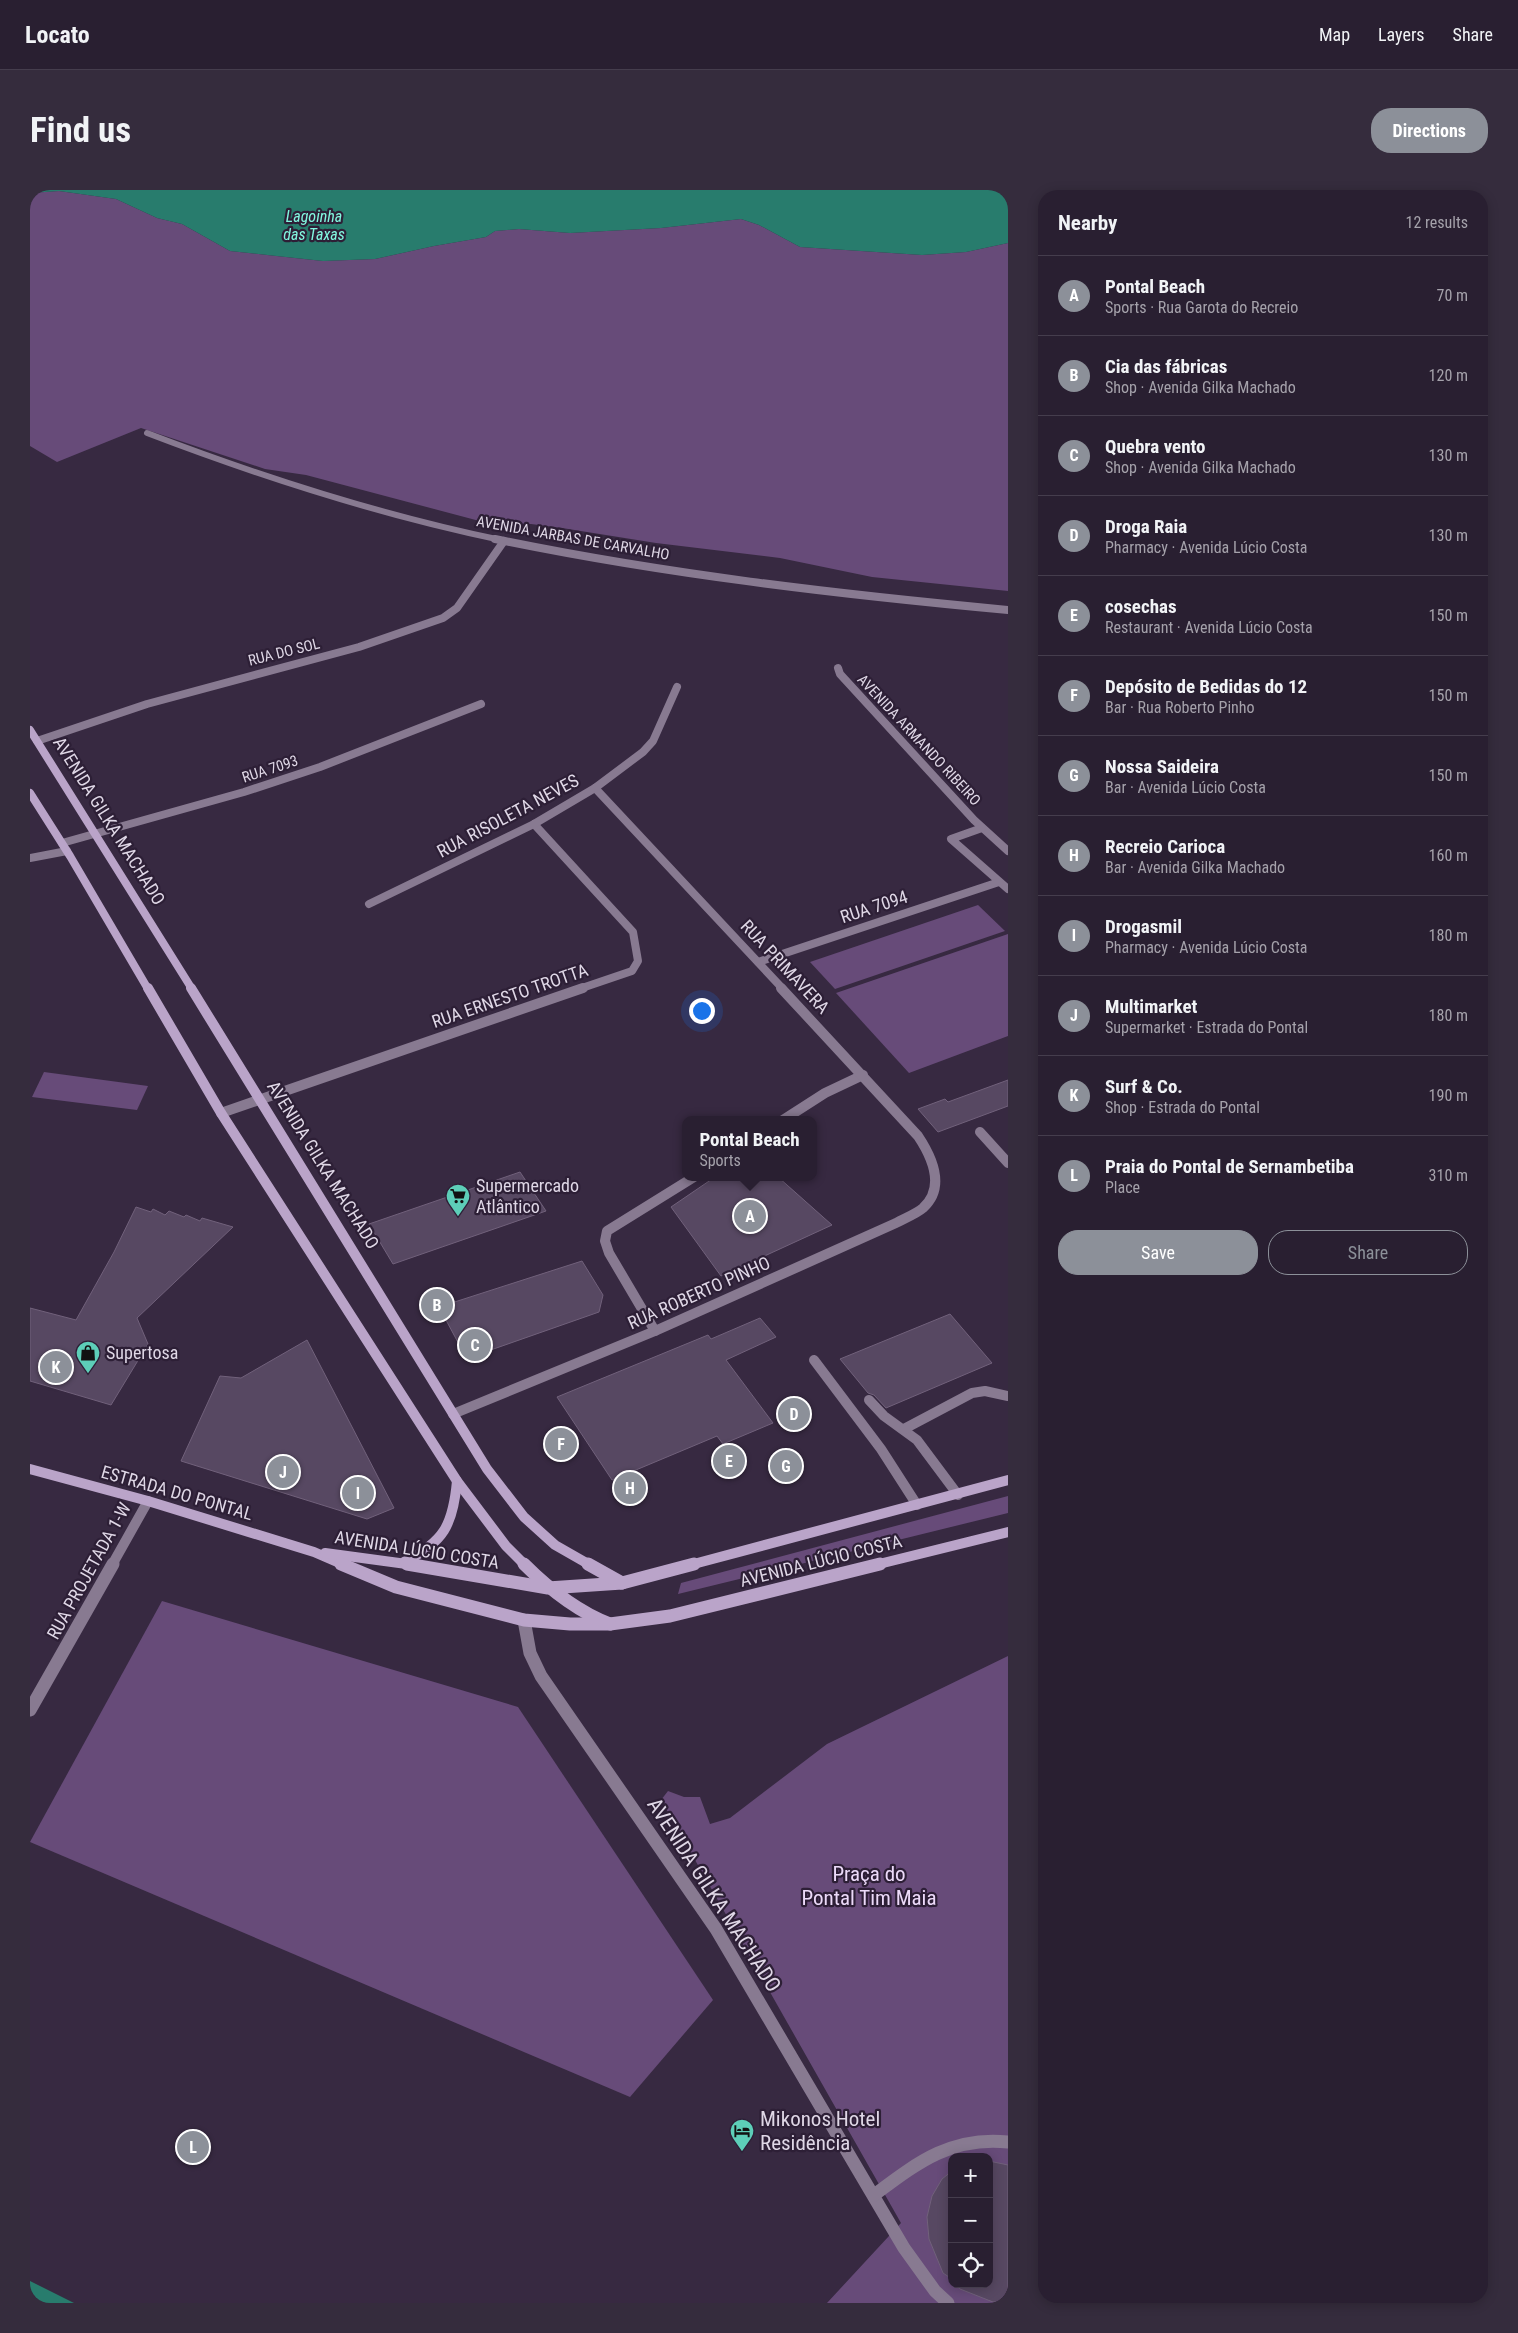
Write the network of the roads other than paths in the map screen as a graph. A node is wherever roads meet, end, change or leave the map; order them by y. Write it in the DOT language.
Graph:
graph roads {
  1 [pos="147,433"];
  2 [pos="504,541"];
  3 [pos="1008,610"];
  4 [pos="838,668"];
  5 [pos="677,687"];
  6 [pos="481,704"];
  7 [pos="30,730"];
  8 [pos="37,741"];
  9 [pos="595,788"];
  10 [pos="30,793"];
  11 [pos="534,824"];
  12 [pos="982,828"];
  13 [pos="95,834"];
  14 [pos="64,847"];
  15 [pos="1008,851"];
  16 [pos="30,858"];
  17 [pos="998,882"];
  18 [pos="1008,890"];
  19 [pos="369,904"];
  20 [pos="758,962"];
  21 [pos="863,1075"];
  22 [pos="260,1099"];
  23 [pos="221,1113"];
  24 [pos="789,1116"];
  25 [pos="980,1132"];
  26 [pos="1008,1163"];
  27 [pos="936,1178"];
  28 [pos="687,1181"];
  29 [pos="655,1331"];
  30 [pos="814,1360"];
  31 [pos="1008,1396"];
  32 [pos="869,1400"];
  33 [pos="453,1414"];
  34 [pos="904,1428"];
  35 [pos="30,1469"];
  36 [pos="1008,1480"];
  37 [pos="457,1481"];
  38 [pos="958,1495"];
  39 [pos="148,1501"];
  40 [pos="917,1505"];
  41 [pos="1008,1532"];
  42 [pos="314,1552"];
  43 [pos="403,1563"];
  44 [pos="622,1583"];
  45 [pos="548,1588"];
  46 [pos="524,1620"];
  47 [pos="610,1624"];
  48 [pos="30,1710"];
  49 [pos="1008,2142"];
  50 [pos="874,2195"];
  51 [pos="948,2303"];
  1 -- 2 [label="street, AVENIDA JARBAS DE CARVALHO"];
  2 -- 3 [label="street, AVENIDA JARBAS DE CARVALHO"];
  2 -- 8 [label="street, RUA DO SOL"];
  4 -- 12 [label="street, AVENIDA ARMANDO RIBEIRO"];
  5 -- 9 [label="street, RUA RISOLETA NEVES"];
  6 -- 13 [label="street, RUA 7093"];
  7 -- 8 [label="street, AVENIDA GILKA MACHADO"];
  8 -- 13 [label="street, AVENIDA GILKA MACHADO"];
  9 -- 11 [label="street, RUA RISOLETA NEVES"];
  9 -- 20 [label="street, RUA PRIMAVERA"];
  10 -- 14 [label="street"];
  11 -- 19 [label="street, RUA RISOLETA NEVES"];
  11 -- 22 [label="street, RUA ERNESTO TROTTA"];
  12 -- 15 [label="street, AVENIDA ARMANDO RIBEIRO"];
  12 -- 17 [label="street, AVENIDA ARMANDO RIBEIRO"];
  13 -- 14 [label="street, RUA 7093"];
  13 -- 22 [label="street, AVENIDA GILKA MACHADO"];
  14 -- 16 [label="street, RUA 7093"];
  14 -- 23 [label="street"];
  17 -- 18 [label="street, AVENIDA ARMANDO RIBEIRO"];
  17 -- 20 [label="street, RUA 7094"];
  20 -- 21 [label="street, RUA PRIMAVERA"];
  21 -- 24 [label="street"];
  21 -- 27 [label="street, RUA PRIMAVERA"];
  22 -- 23 [label="street, RUA ERNESTO TROTTA"];
  22 -- 33 [label="street, AVENIDA GILKA MACHADO"];
  23 -- 37 [label="street"];
  25 -- 26 [label="street"];
  27 -- 29 [label="street, RUA ROBERTO PINHO"];
  28 -- 29 [label="street"];
  29 -- 33 [label="street, RUA ROBERTO PINHO"];
  30 -- 40 [label="street"];
  31 -- 34 [label="street"];
  32 -- 34 [label="street"];
  33 -- 44 [label="street, AVENIDA GILKA MACHADO"];
  34 -- 38 [label="street"];
  35 -- 39 [label="street, ESTRADA DO PONTAL"];
  36 -- 38 [label="street, AVENIDA LÚCIO COSTA"];
  37 -- 43 [label="street"];
  37 -- 45 [label="street"];
  38 -- 40 [label="street, AVENIDA LÚCIO COSTA"];
  39 -- 42 [label="street, ESTRADA DO PONTAL"];
  39 -- 48 [label="street, RUA PROJETADA 1-W"];
  40 -- 44 [label="street, AVENIDA LÚCIO COSTA"];
  41 -- 47 [label="street, AVENIDA LÚCIO COSTA"];
  42 -- 43 [label="street, AVENIDA LÚCIO COSTA"];
  42 -- 46 [label="street, AVENIDA LÚCIO COSTA"];
  43 -- 45 [label="street, AVENIDA LÚCIO COSTA"];
  44 -- 45 [label="street, AVENIDA LÚCIO COSTA"];
  45 -- 47 [label="street"];
  46 -- 47 [label="street, AVENIDA LÚCIO COSTA"];
  46 -- 50 [label="street, AVENIDA GILKA MACHADO"];
  49 -- 50 [label="street"];
  50 -- 51 [label="street, AVENIDA GILKA MACHADO"];
}
